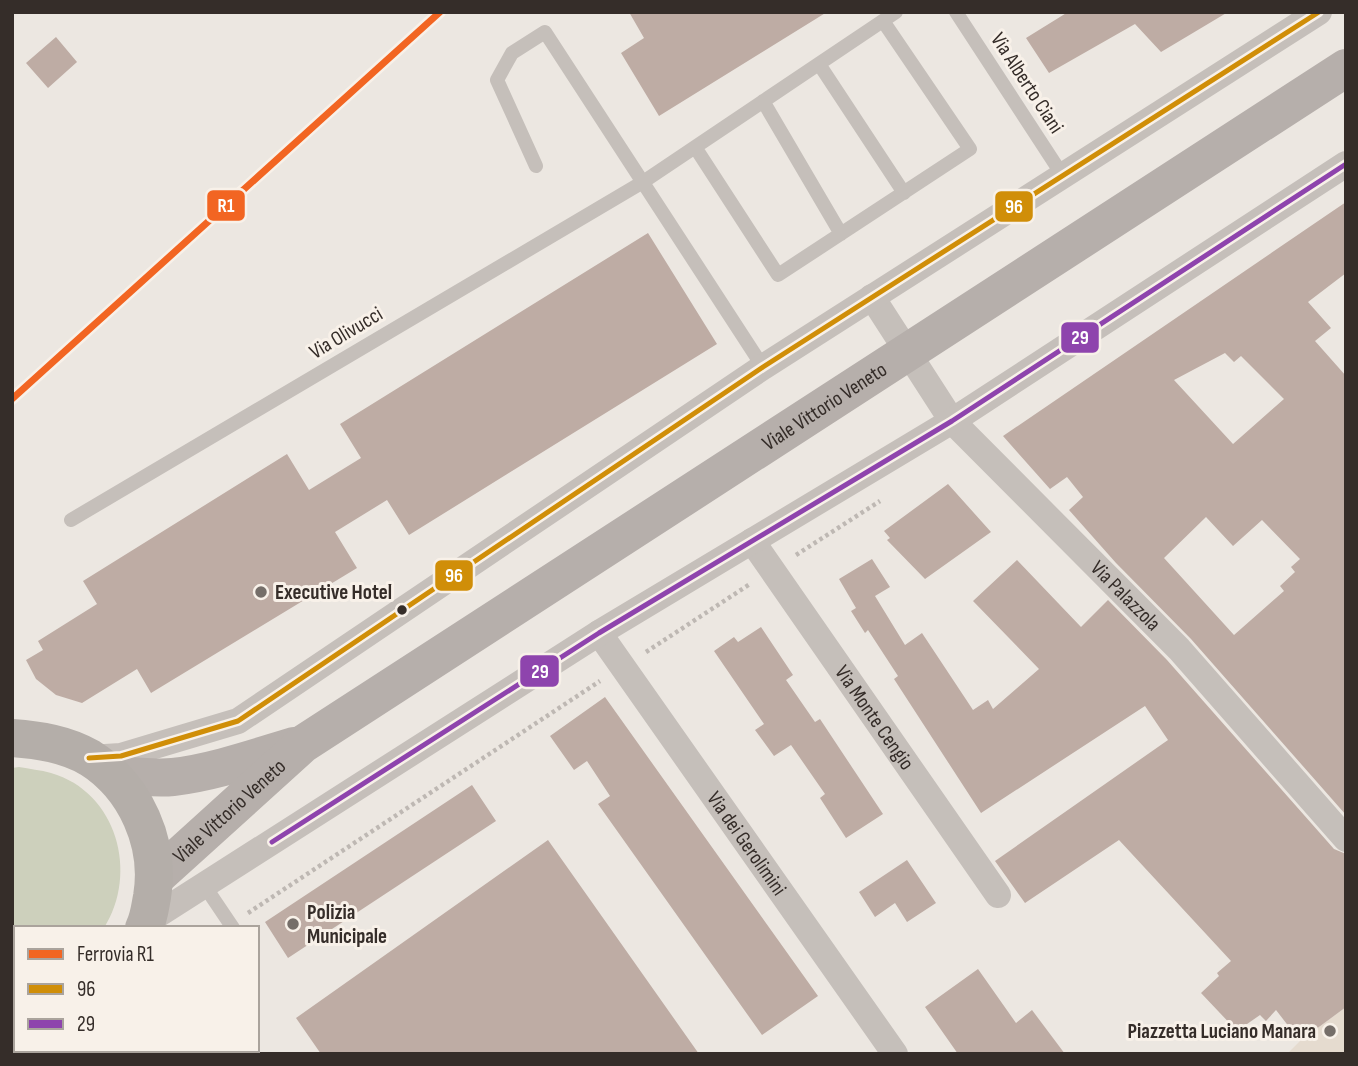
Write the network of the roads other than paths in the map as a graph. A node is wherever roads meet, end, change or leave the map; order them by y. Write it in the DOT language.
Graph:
graph roads {
  1 [pos="896,12"];
  2 [pos="956,12"];
  3 [pos="1319,12"];
  4 [pos="883,21"];
  5 [pos="819,64"];
  6 [pos="1346,68"];
  7 [pos="763,101"];
  8 [pos="695,147"];
  9 [pos="1346,164"];
  10 [pos="536,166"];
  11 [pos="1063,176"];
  12 [pos="643,182"];
  13 [pos="904,192"];
  14 [pos="841,234"];
  15 [pos="872,297"];
  16 [pos="908,351"];
  17 [pos="763,367"];
  18 [pos="953,421"];
  19 [pos="71,520"];
  20 [pos="752,541"];
  21 [pos="599,633"];
  22 [pos="12,738"];
  23 [pos="303,744"];
  24 [pos="101,767"];
  25 [pos="1346,839"];
  26 [pos="155,878"];
  27 [pos="204,885"];
  28 [pos="998,895"];
  29 [pos="146,924"];
  30 [pos="232,926"];
  31 [pos="895,1054"];
  1 -- 4 [label="lane, Via Olivucci"];
  2 -- 11 [label="lane, Via Alberto Ciani"];
  3 -- 11 [label="street"];
  4 -- 5 [label="lane, Via Olivucci"];
  4 -- 13 [label="lane"];
  5 -- 7 [label="lane, Via Olivucci"];
  5 -- 13 [label="lane"];
  6 -- 16 [label="main road, Viale Vittorio Veneto"];
  7 -- 8 [label="lane, Via Olivucci"];
  7 -- 14 [label="lane"];
  8 -- 12 [label="lane, Via Olivucci"];
  8 -- 14 [label="lane"];
  9 -- 18 [label="street, Viale Vittorio Veneto"];
  10 -- 12 [label="lane"];
  11 -- 15 [label="street"];
  12 -- 17 [label="lane"];
  12 -- 19 [label="lane, Via Olivucci"];
  13 -- 14 [label="lane"];
  15 -- 16 [label="street, Via Palazzola"];
  15 -- 17 [label="street"];
  16 -- 18 [label="street, Via Palazzola"];
  16 -- 23 [label="main road, Viale Vittorio Veneto"];
  17 -- 24 [label="street"];
  18 -- 20 [label="street, Viale Vittorio Veneto"];
  18 -- 25 [label="street, Via Palazzola"];
  20 -- 21 [label="street, Viale Vittorio Veneto"];
  20 -- 28 [label="street, Via Monte Cengio"];
  21 -- 27 [label="street, Viale Vittorio Veneto"];
  21 -- 31 [label="street, Via dei Gerolimini"];
  22 -- 24 [label="main road"];
  23 -- 24 [label="main road, Viale Vittorio Veneto"];
  23 -- 26 [label="main road, Viale Vittorio Veneto"];
  24 -- 26 [label="main road"];
  26 -- 29 [label="main road"];
  27 -- 29 [label="street, Viale Vittorio Veneto"];
  27 -- 30 [label="lane"];
}
